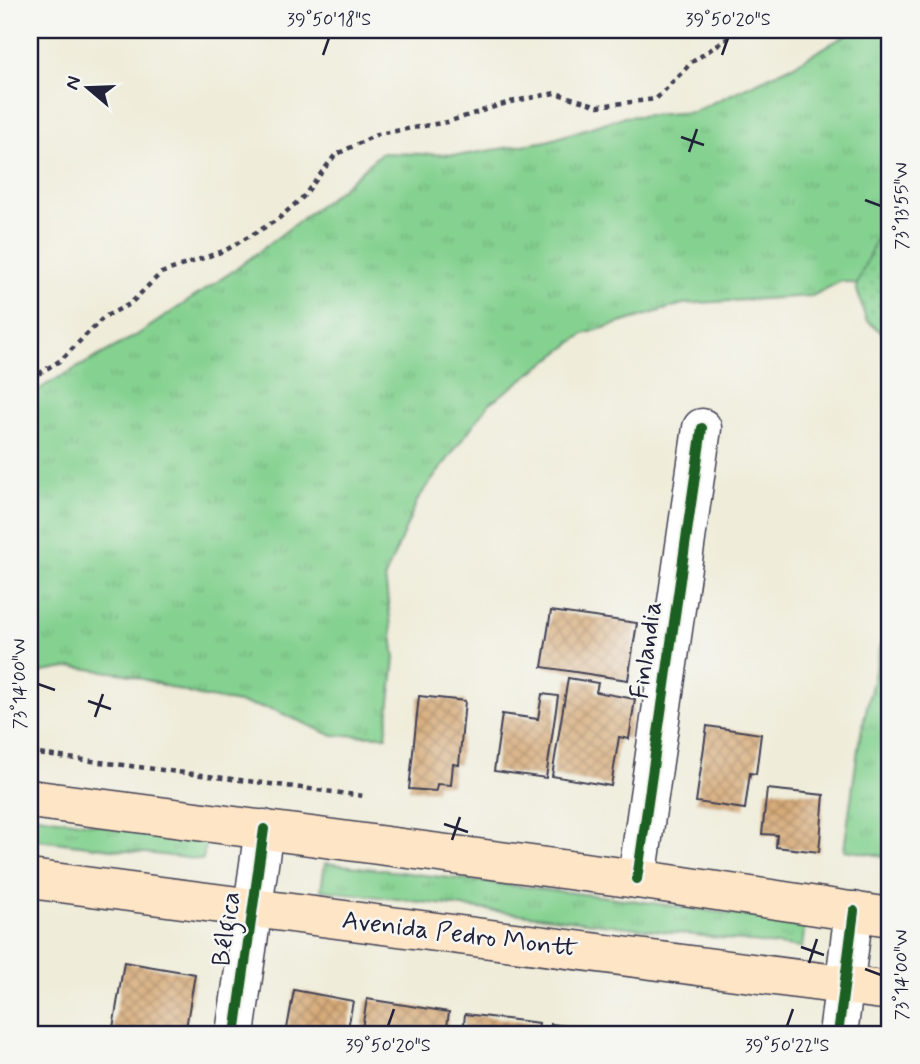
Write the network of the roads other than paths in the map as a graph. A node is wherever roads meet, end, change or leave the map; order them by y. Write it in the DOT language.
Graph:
graph roads {
  1 [pos="702,428"];
  2 [pos="30,799"];
  3 [pos="264,829"];
  4 [pos="30,878"];
  5 [pos="637,879"];
  6 [pos="253,908"];
  7 [pos="872,914"];
  8 [pos="844,985"];
  9 [pos="890,992"];
  10 [pos="235,1034"];
  11 [pos="838,1034"];
  1 -- 5 [label="street, Finlandia"];
  2 -- 3 [label="main road"];
  3 -- 5 [label="main road"];
  3 -- 6 [label="street, Bélgica"];
  4 -- 6 [label="main road, Avenida Pedro Montt"];
  5 -- 7 [label="main road"];
  6 -- 8 [label="main road, Avenida Pedro Montt"];
  6 -- 10 [label="street, Bélgica"];
  7 -- 8 [label="street"];
  8 -- 9 [label="main road, Avenida Pedro Montt"];
  8 -- 11 [label="street"];
}
